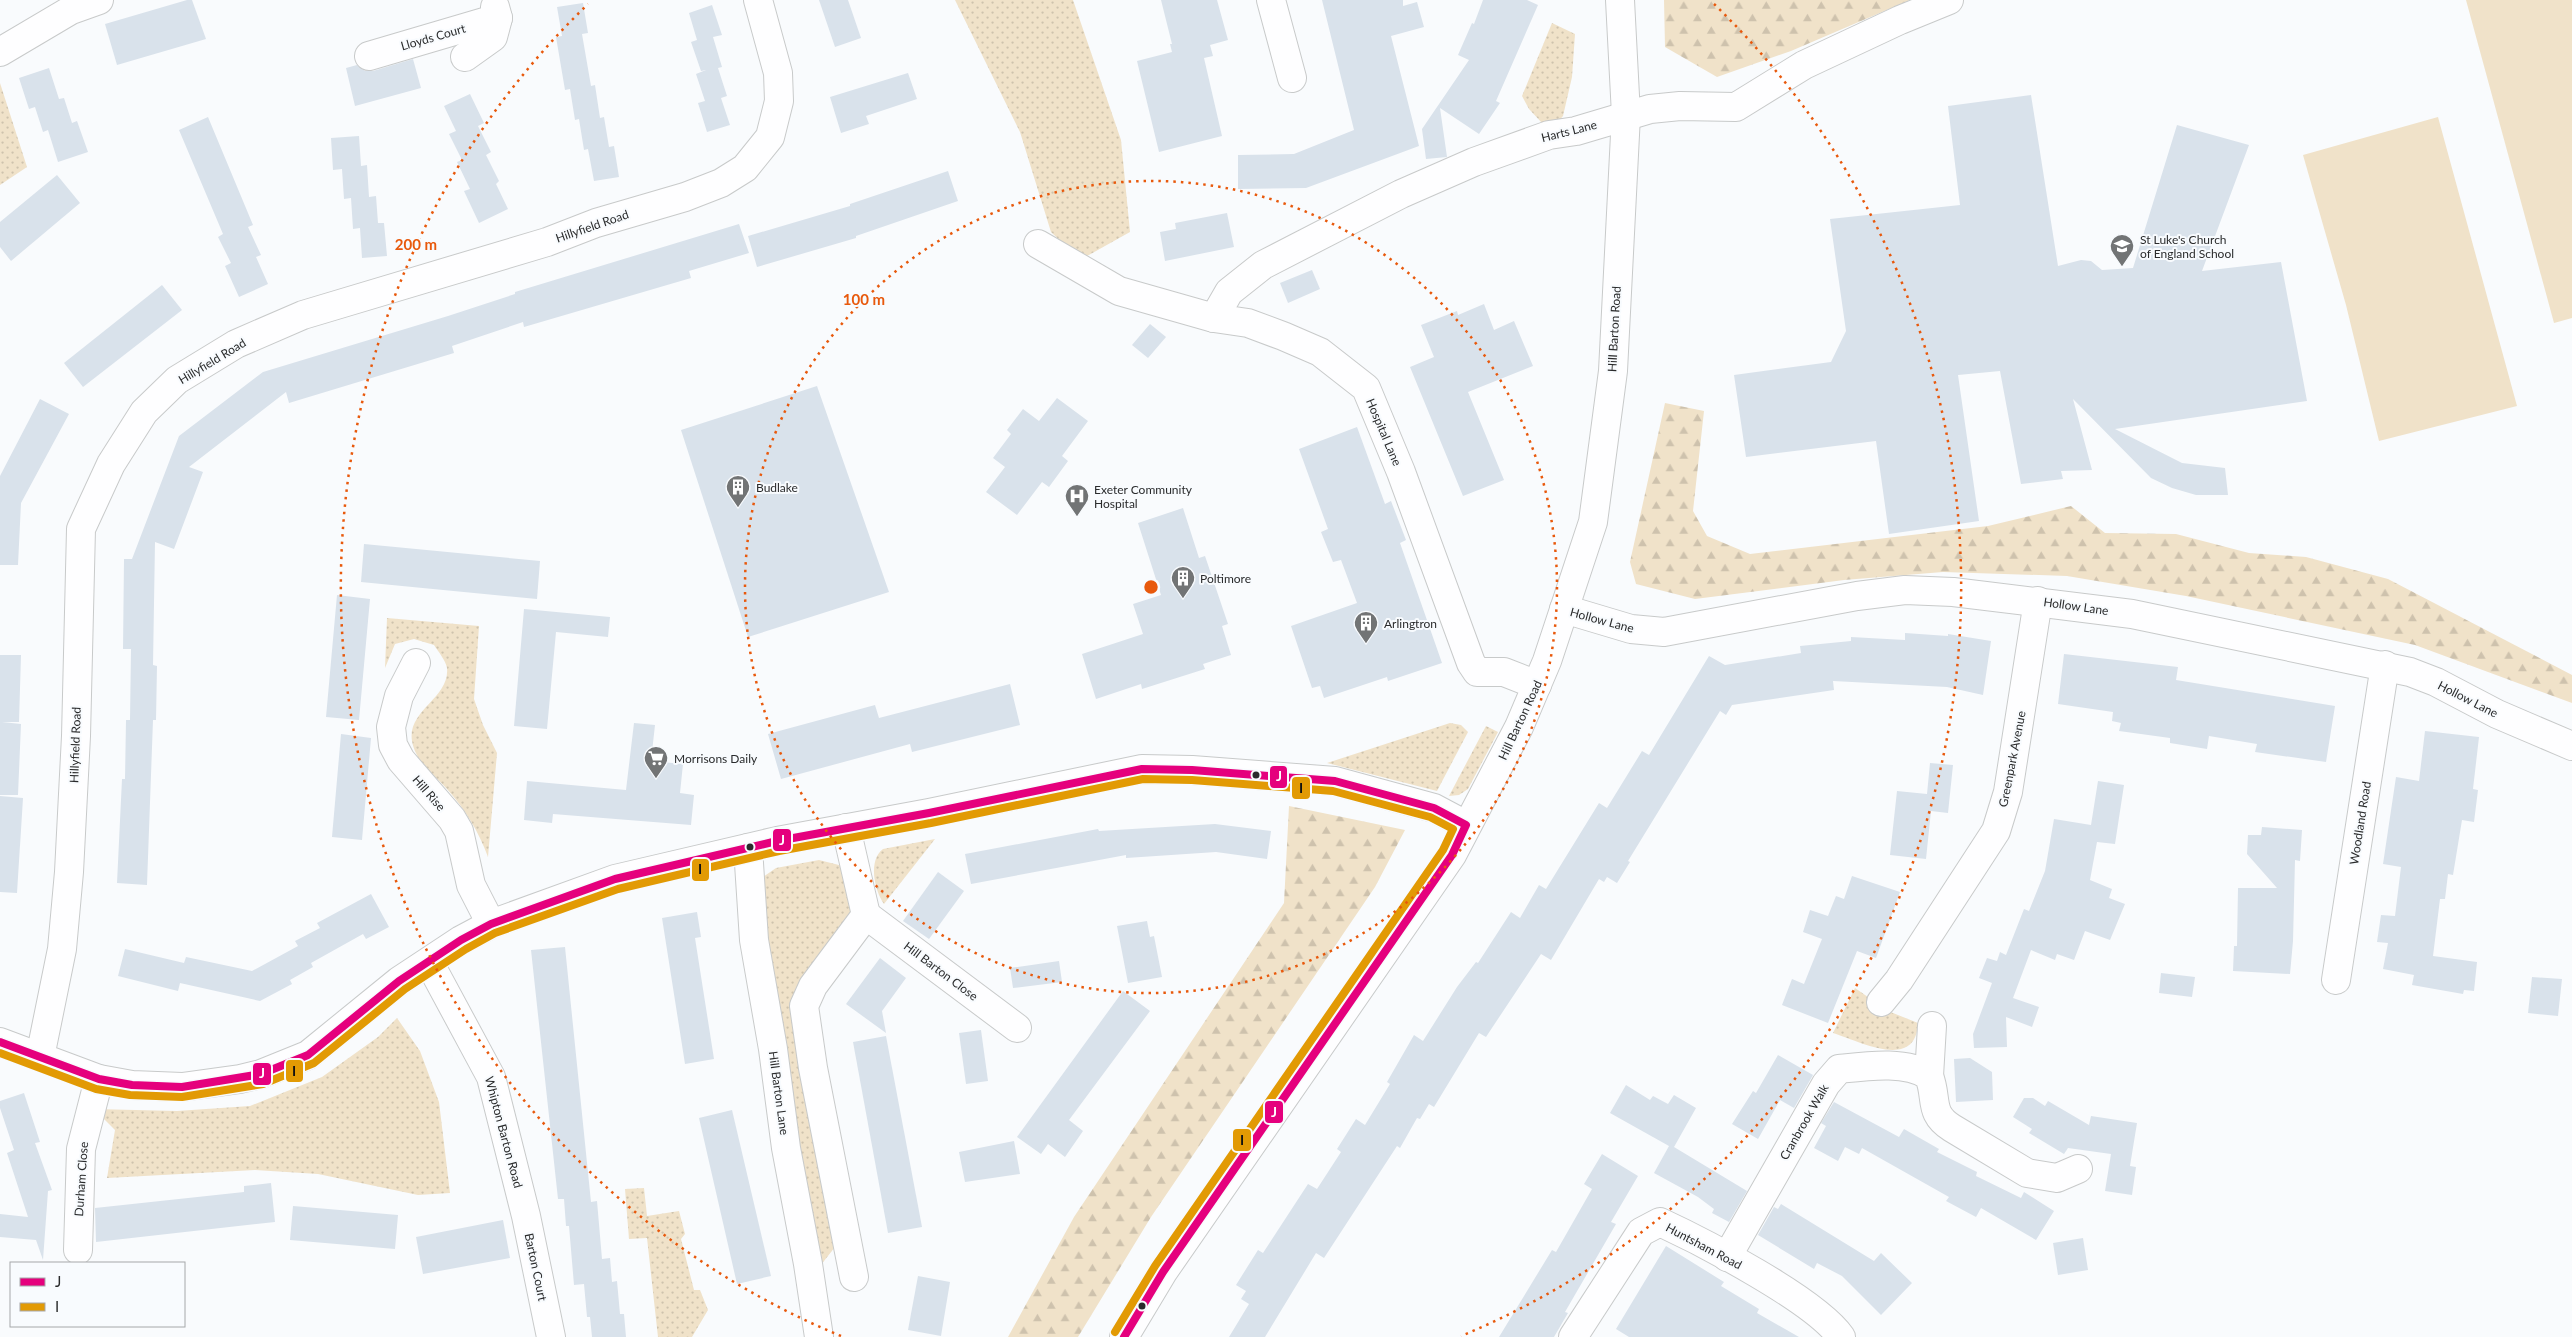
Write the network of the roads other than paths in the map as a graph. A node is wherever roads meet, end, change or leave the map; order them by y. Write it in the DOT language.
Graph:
graph roads {
  1 [pos="100,0"];
  2 [pos="758,0"];
  3 [pos="1271,0"];
  4 [pos="1620,0"];
  5 [pos="1949,0"];
  6 [pos="495,9"];
  7 [pos="0,52"];
  8 [pos="369,56"];
  9 [pos="465,58"];
  10 [pos="1292,78"];
  11 [pos="1626,116"];
  12 [pos="1038,244"];
  13 [pos="1214,318"];
  14 [pos="2038,601"];
  15 [pos="1564,609"];
  16 [pos="416,663"];
  17 [pos="2384,666"];
  18 [pos="1537,685"];
  19 [pos="2572,746"];
  20 [pos="1466,825"];
  21 [pos="846,828"];
  22 [pos="748,848"];
  23 [pos="866,915"];
  24 [pos="491,924"];
  25 [pos="429,962"];
  26 [pos="2336,980"];
  27 [pos="1881,1002"];
  28 [pos="1932,1026"];
  29 [pos="1017,1028"];
  30 [pos="0,1042"];
  31 [pos="40,1057"];
  32 [pos="1928,1076"];
  33 [pos="100,1079"];
  34 [pos="2078,1169"];
  35 [pos="521,1197"];
  36 [pos="78,1250"];
  37 [pos="1727,1258"];
  38 [pos="854,1277"];
  39 [pos="551,1337"];
  40 [pos="819,1337"];
  41 [pos="1124,1337"];
  42 [pos="1573,1337"];
  43 [pos="1841,1337"];
  1 -- 7 [label="street"];
  2 -- 31 [label="street, Hillyfield Road"];
  3 -- 10 [label="street"];
  4 -- 11 [label="street, Hill Barton Road"];
  5 -- 11 [label="street, Harts Lane"];
  6 -- 8 [label="street, Lloyds Court"];
  6 -- 9 [label="street, Lloyds Court"];
  11 -- 13 [label="street, Harts Lane"];
  11 -- 15 [label="street, Hill Barton Road"];
  12 -- 13 [label="street, Hospital Lane"];
  13 -- 18 [label="street, Hospital Lane"];
  14 -- 15 [label="street, Hollow Lane"];
  14 -- 17 [label="street, Hollow Lane"];
  14 -- 27 [label="street, Greenpark Avenue"];
  15 -- 18 [label="street, Hill Barton Road"];
  16 -- 24 [label="street, Hill Rise"];
  17 -- 19 [label="street, Hollow Lane"];
  17 -- 26 [label="street, Woodland Road"];
  18 -- 20 [label="street, Hill Barton Road"];
  20 -- 21 [label="street"];
  20 -- 41 [label="street, Hill Barton Road"];
  21 -- 22 [label="street"];
  21 -- 23 [label="street"];
  22 -- 24 [label="street"];
  22 -- 40 [label="street, Hill Barton Lane"];
  23 -- 29 [label="street, Hill Barton Close"];
  23 -- 38 [label="street"];
  24 -- 25 [label="street"];
  25 -- 33 [label="street"];
  25 -- 35 [label="street, Whipton Barton Road"];
  28 -- 32 [label="street"];
  30 -- 31 [label="street"];
  31 -- 33 [label="street"];
  32 -- 34 [label="street"];
  32 -- 37 [label="street, Cranbrook Walk"];
  33 -- 36 [label="street, Durham Close"];
  35 -- 39 [label="street, Barton Court"];
  37 -- 42 [label="street, Huntsham Road"];
  37 -- 43 [label="street, Huntsham Road"];
}
